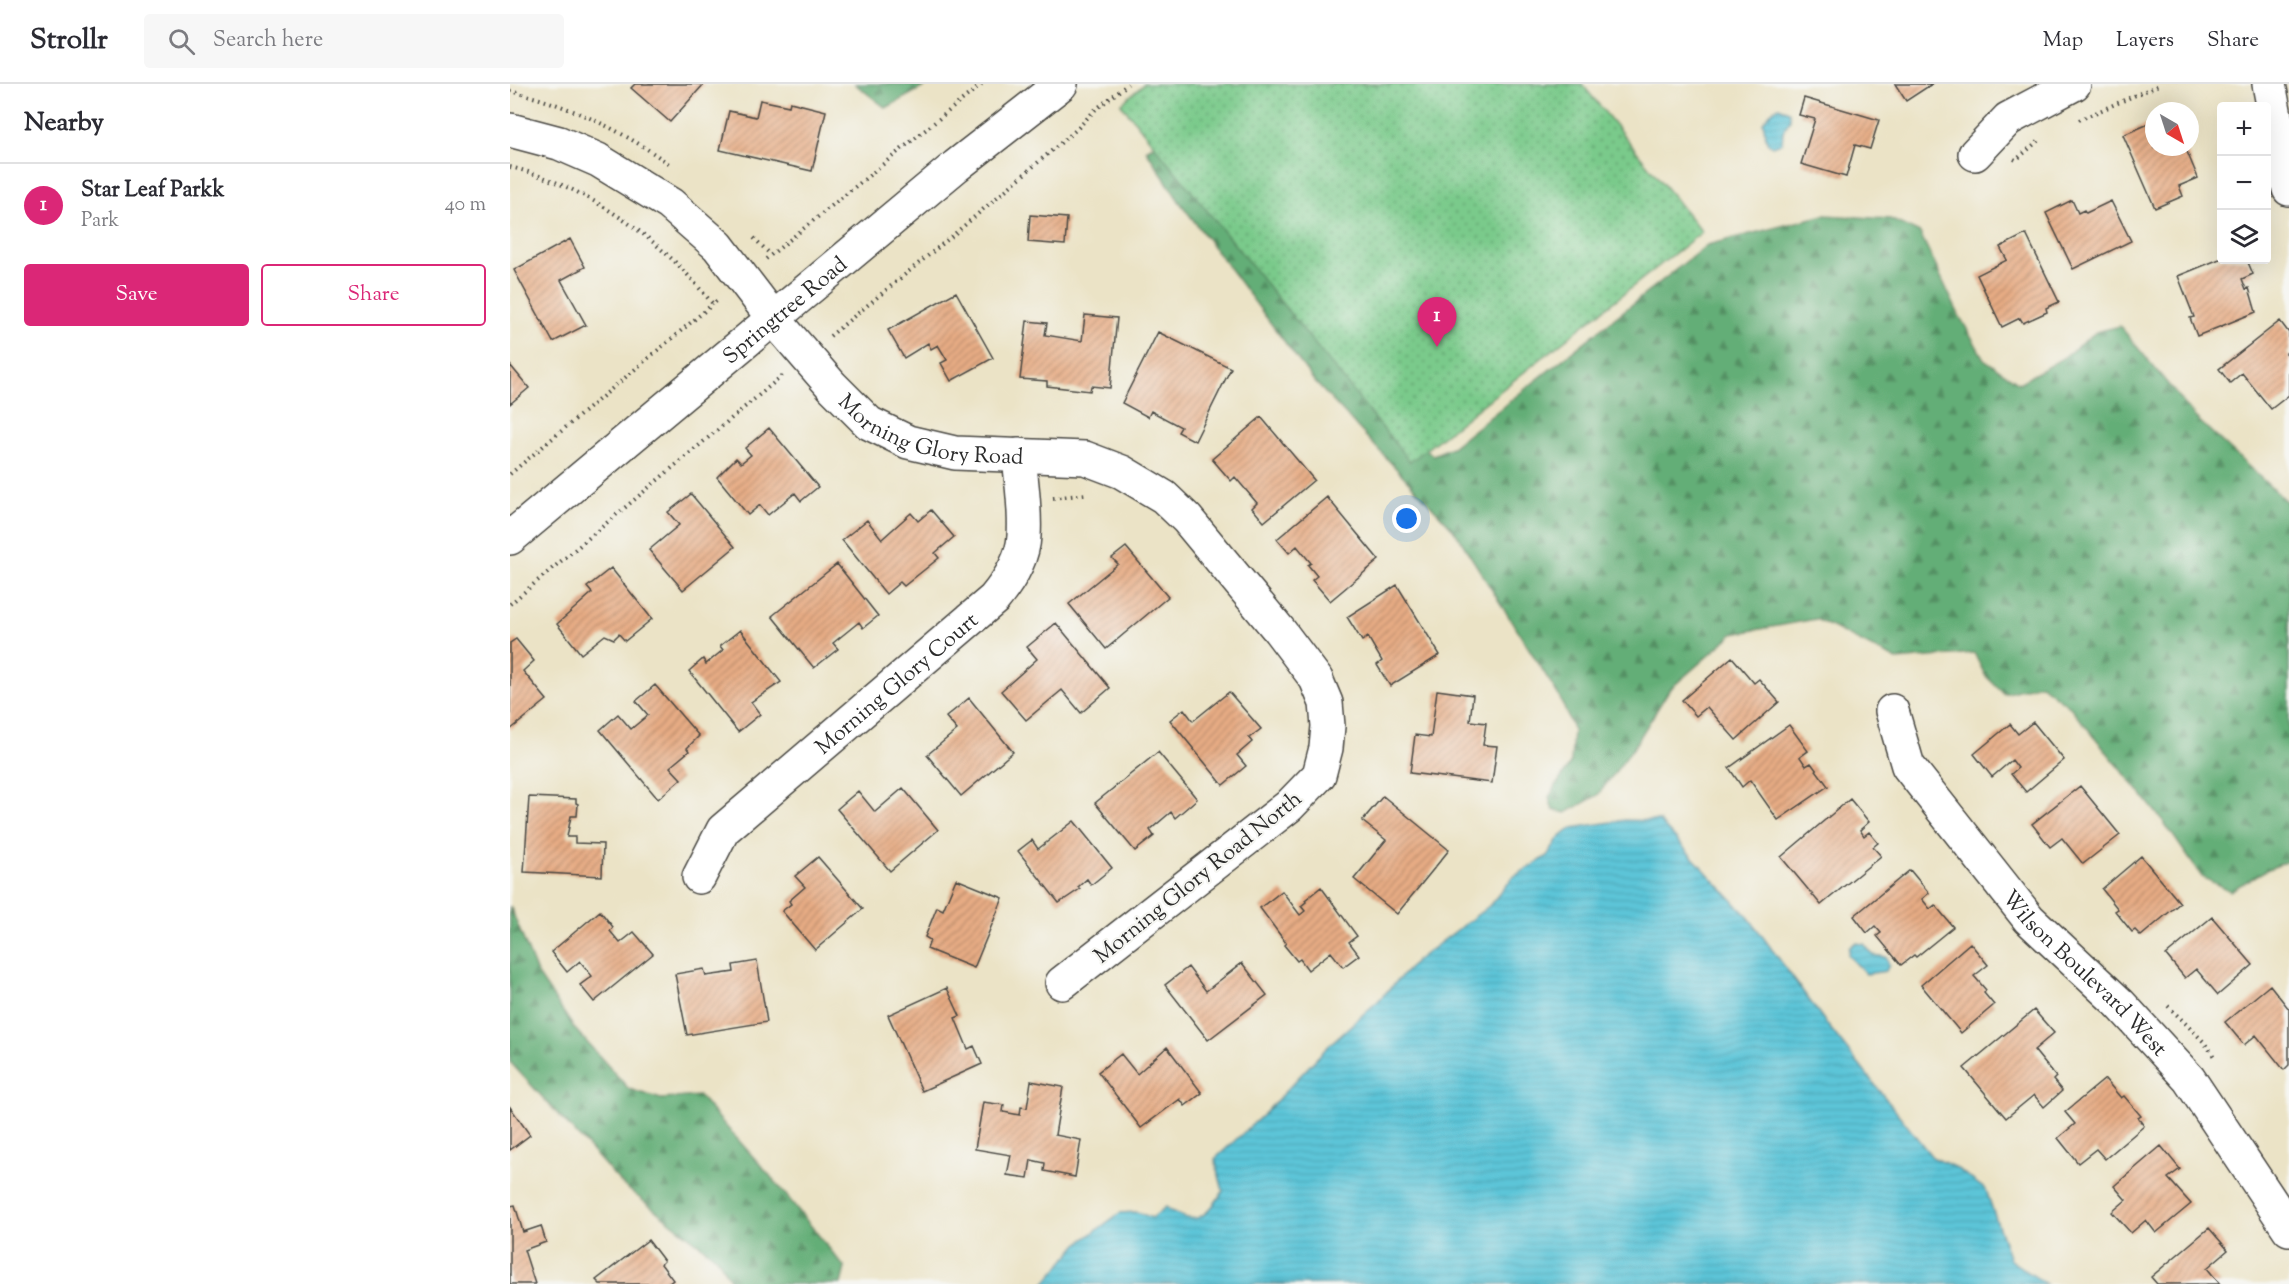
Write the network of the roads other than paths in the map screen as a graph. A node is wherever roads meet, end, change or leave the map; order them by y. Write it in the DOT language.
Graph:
graph roads {
  1 [pos="1061,84"];
  2 [pos="2074,84"];
  3 [pos="2269,84"];
  4 [pos="510,130"];
  5 [pos="1975,154"];
  6 [pos="2289,189"];
  7 [pos="774,318"];
  8 [pos="1019,455"];
  9 [pos="510,538"];
  10 [pos="1892,711"];
  11 [pos="1328,726"];
  12 [pos="699,877"];
  13 [pos="1062,983"];
  14 [pos="2289,1229"];
  1 -- 7 [label="street, Springtree Road"];
  2 -- 5 [label="street"];
  3 -- 6 [label="street"];
  4 -- 7 [label="street, Morning Glory Road"];
  7 -- 8 [label="street, Morning Glory Road"];
  7 -- 9 [label="street, Springtree Road"];
  8 -- 11 [label="street, Morning Glory Road"];
  8 -- 12 [label="street, Morning Glory Court"];
  10 -- 14 [label="street, Wilson Boulevard West"];
  11 -- 13 [label="street, Morning Glory Road North"];
}
